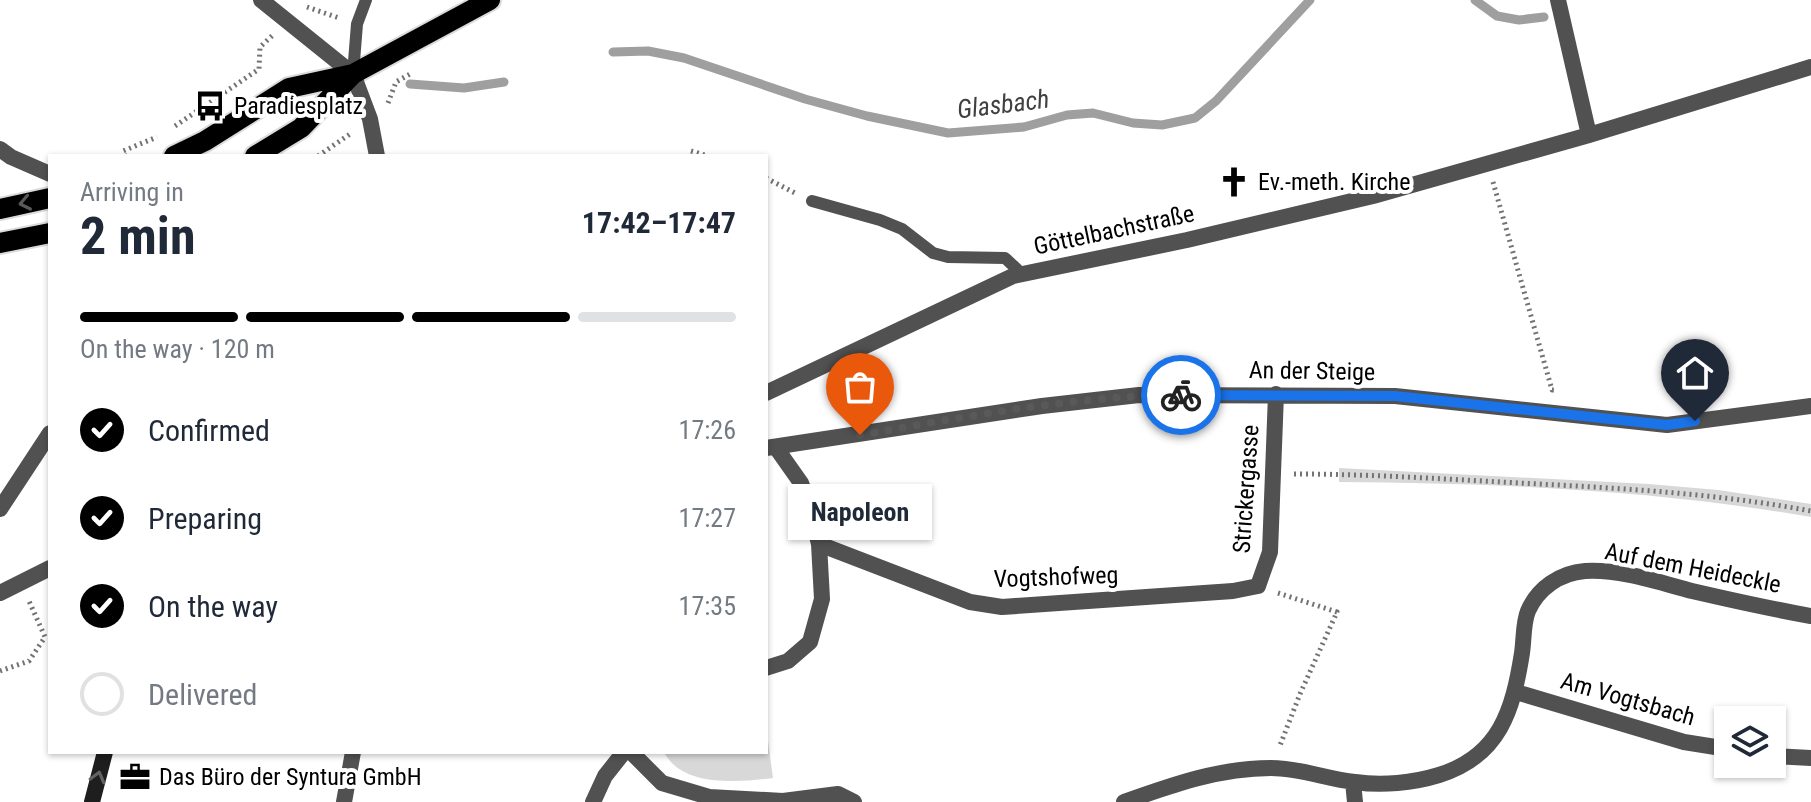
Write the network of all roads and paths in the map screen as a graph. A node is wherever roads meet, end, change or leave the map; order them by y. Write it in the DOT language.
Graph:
graph roads {
  1 [pos="261,0"];
  2 [pos="366,0"];
  3 [pos="490,0"];
  4 [pos="1558,0"];
  5 [pos="287,21"];
  6 [pos="421,67"];
  7 [pos="1811,67"];
  8 [pos="353,74"];
  9 [pos="370,119"];
  10 [pos="174,126"];
  11 [pos="162,134"];
  12 [pos="1589,135"];
  13 [pos="0,149"];
  14 [pos="691,151"];
  15 [pos="124,154"];
  16 [pos="178,154"];
  17 [pos="258,154"];
  18 [pos="321,154"];
  19 [pos="377,154"];
  20 [pos="701,154"];
  21 [pos="1488,164"];
  22 [pos="48,173"];
  23 [pos="768,179"];
  24 [pos="48,198"];
  25 [pos="812,201"];
  26 [pos="0,209"];
  27 [pos="48,233"];
  28 [pos="0,243"];
  29 [pos="1022,274"];
  30 [pos="768,392"];
  31 [pos="1276,394"];
  32 [pos="1811,406"];
  33 [pos="1574,416"];
  34 [pos="48,436"];
  35 [pos="771,448"];
  36 [pos="1273,474"];
  37 [pos="0,509"];
  38 [pos="1811,511"];
  39 [pos="819,544"];
  40 [pos="48,569"];
  41 [pos="21,584"];
  42 [pos="1258,586"];
  43 [pos="0,593"];
  44 [pos="1811,616"];
  45 [pos="768,667"];
  46 [pos="0,671"];
  47 [pos="1516,692"];
  48 [pos="1714,747"];
  49 [pos="104,754"];
  50 [pos="353,754"];
  51 [pos="622,754"];
  52 [pos="633,754"];
  53 [pos="1786,757"];
  54 [pos="1811,758"];
  55 [pos="1272,768"];
  56 [pos="1353,782"];
  57 [pos="92,802"];
  58 [pos="344,802"];
  59 [pos="593,802"];
  60 [pos="783,802"];
  61 [pos="854,802"];
  62 [pos="1124,802"];
  63 [pos="1355,802"];
  1 -- 5 [label="street"];
  2 -- 8 [label="lane"];
  3 -- 8 [label="main road"];
  4 -- 12 [label="street"];
  5 -- 8 [label="street"];
  5 -- 10 [label="path"];
  6 -- 9 [label="path"];
  7 -- 12 [label="street, Göttelbachstraße"];
  8 -- 9 [label="street"];
  8 -- 16 [label="main road"];
  8 -- 17 [label="main road"];
  9 -- 18 [label="path"];
  9 -- 19 [label="street"];
  11 -- 15 [label="path"];
  12 -- 21 [label="street, Göttelbachstraße"];
  13 -- 22 [label="street"];
  14 -- 20 [label="path"];
  21 -- 29 [label="street, Göttelbachstraße"];
  21 -- 33 [label="path"];
  23 -- 25 [label="path"];
  24 -- 26 [label="main road, one-way"];
  25 -- 29 [label="lane"];
  27 -- 28 [label="main road"];
  29 -- 30 [label="street, Göttelbachstraße"];
  31 -- 33 [label="street, An der Steige"];
  31 -- 35 [label="street, An der Steige"];
  31 -- 36 [label="street, Strickergasse"];
  32 -- 33 [label="street, An der Steige"];
  34 -- 37 [label="street"];
  35 -- 39 [label="street"];
  36 -- 38 [label="path"];
  36 -- 42 [label="street, Strickergasse"];
  39 -- 42 [label="street, Vogtshofweg"];
  39 -- 45 [label="street"];
  40 -- 41 [label="street"];
  41 -- 43 [label="street"];
  41 -- 46 [label="path"];
  42 -- 55 [label="path"];
  44 -- 47 [label="street, Auf dem Heideckle"];
  47 -- 48 [label="street, Am Vogtsbach"];
  47 -- 56 [label="street, Auf dem Heideckle"];
  57 -- 49 [label="main road, one-way"];
  50 -- 58 [label="street"];
  51 -- 59 [label="street"];
  52 -- 60 [label="street"];
  53 -- 54 [label="street"];
  55 -- 56 [label="street, Auf dem Heideckle"];
  55 -- 62 [label="street, Auf dem Heideckle"];
  56 -- 63 [label="street"];
  60 -- 61 [label="street"];
}
